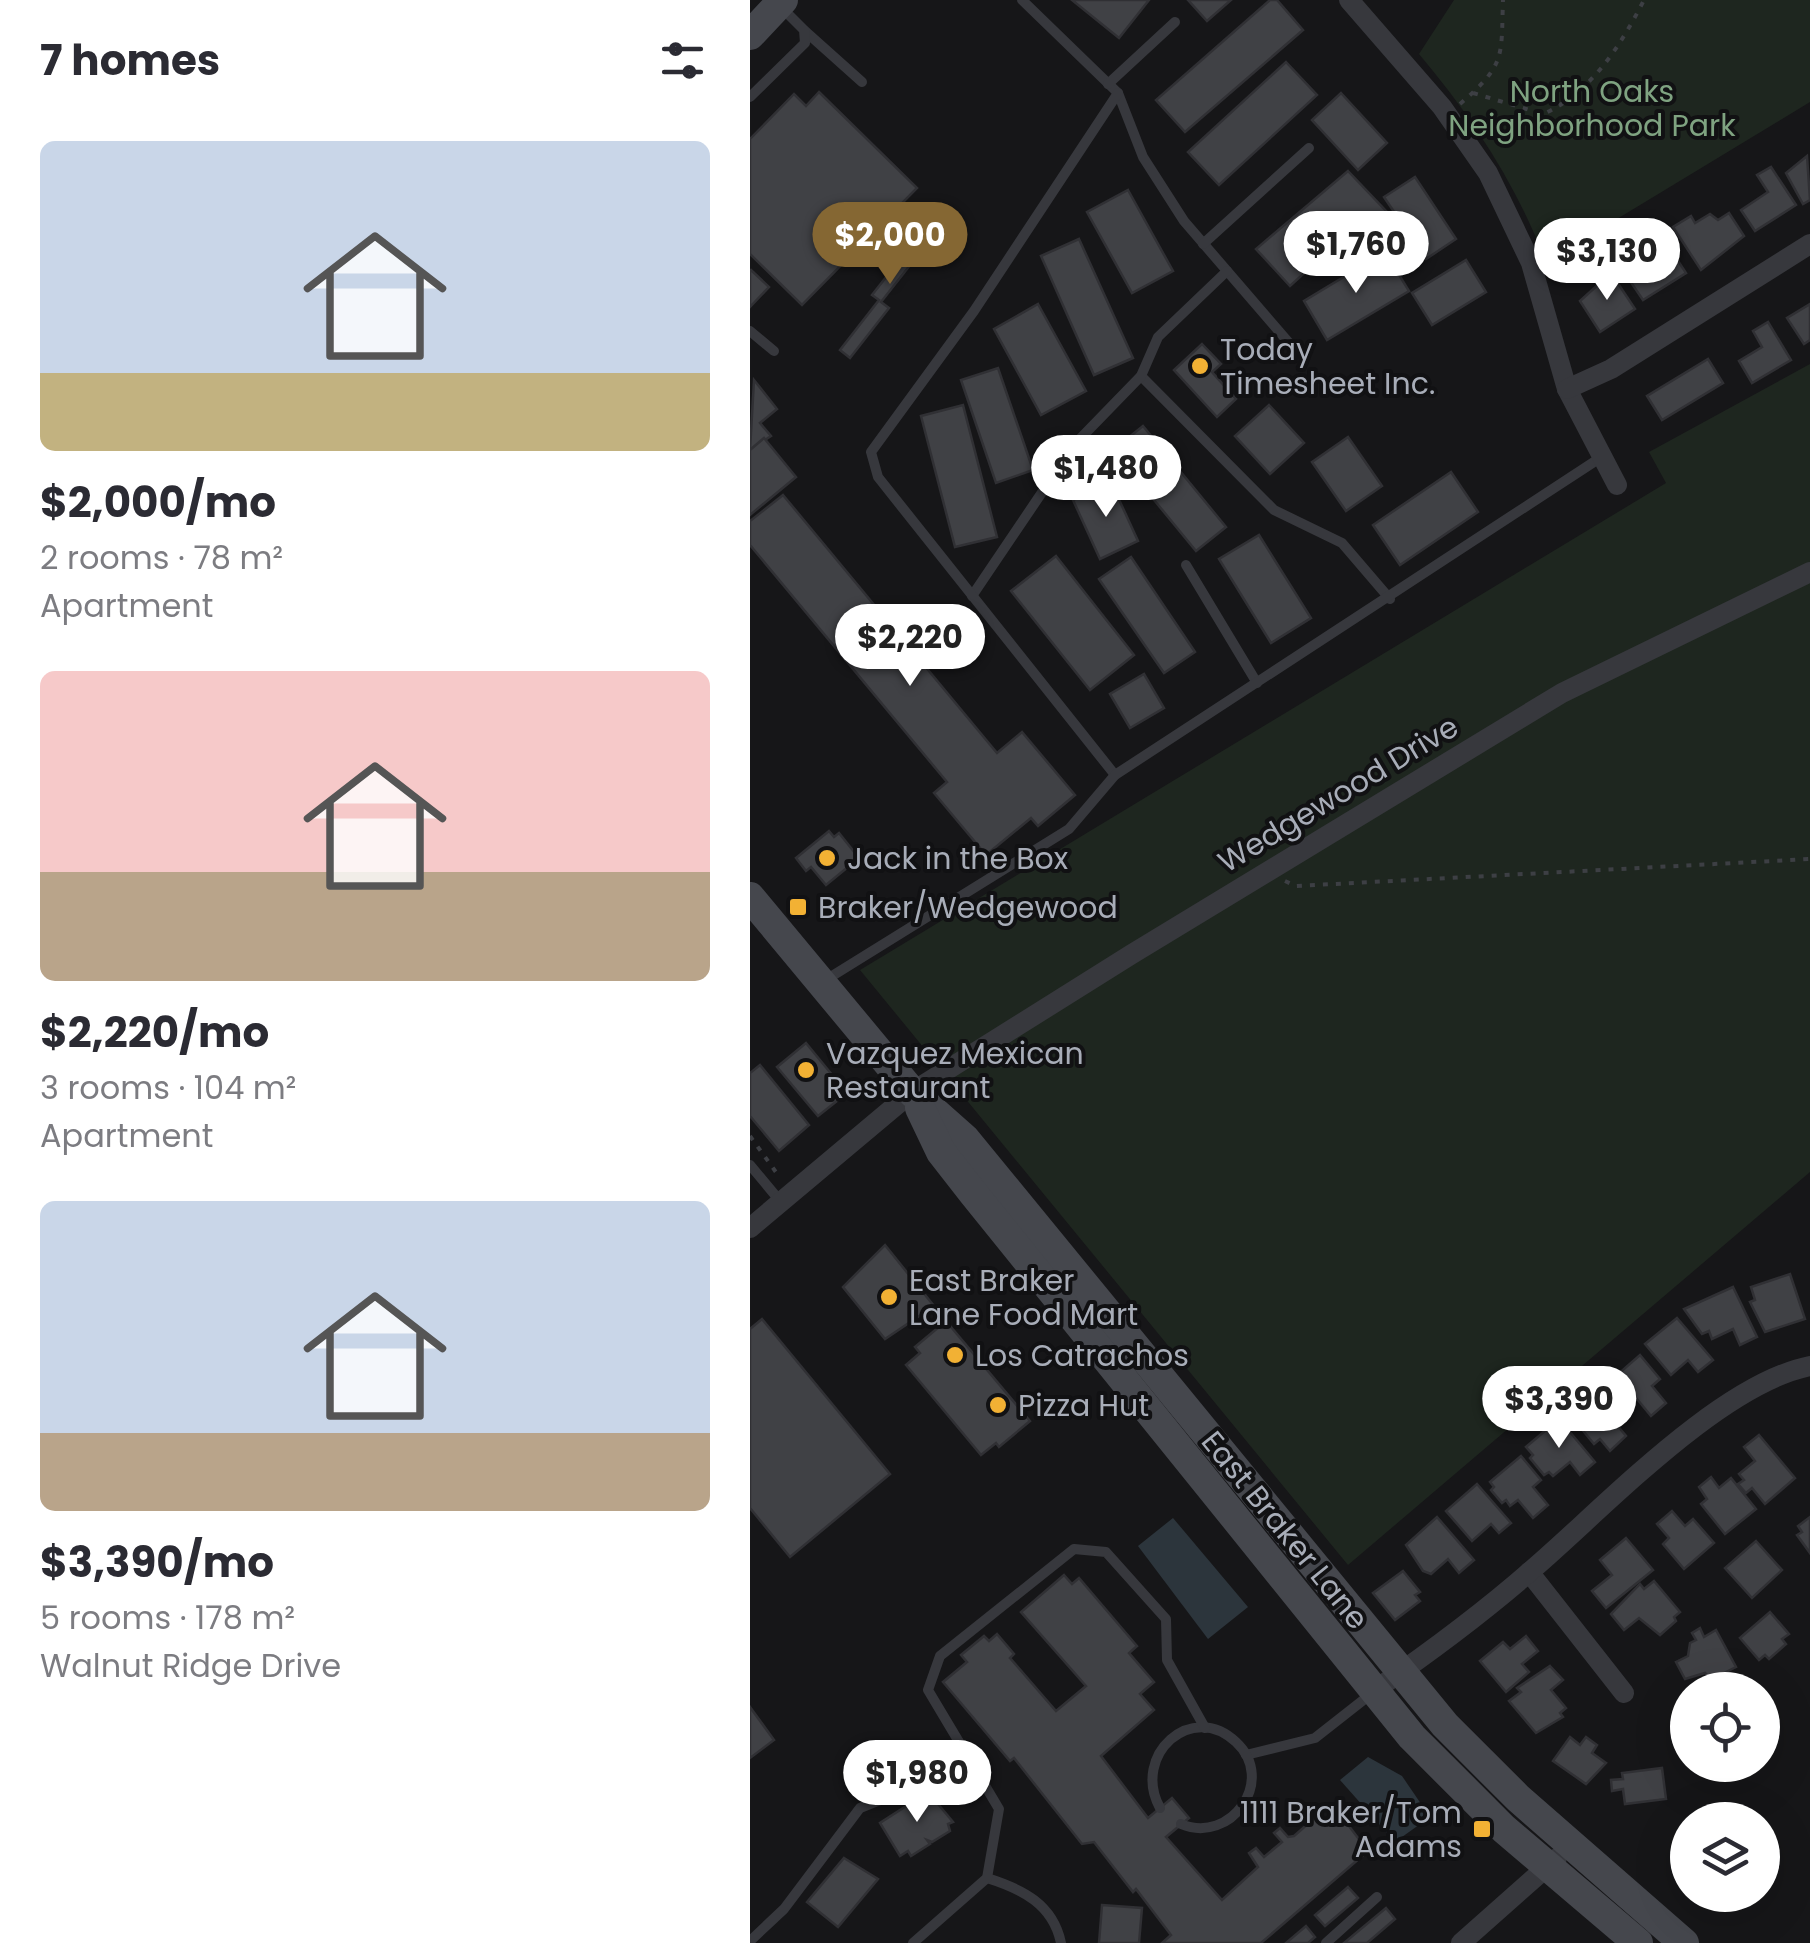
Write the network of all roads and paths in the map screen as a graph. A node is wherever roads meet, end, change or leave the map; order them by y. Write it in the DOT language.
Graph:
graph roads {
  1 [pos="1022,0"];
  2 [pos="1349,0"];
  3 [pos="1503,0"];
  4 [pos="1644,0"];
  5 [pos="781,2"];
  6 [pos="1175,22"];
  7 [pos="804,30"];
  8 [pos="750,34"];
  9 [pos="862,82"];
  10 [pos="1113,88"];
  11 [pos="1473,93"];
  12 [pos="750,96"];
  13 [pos="1447,114"];
  14 [pos="1308,148"];
  15 [pos="1203,244"];
  16 [pos="1810,244"];
  17 [pos="1226,272"];
  18 [pos="750,331"];
  19 [pos="1290,344"];
  20 [pos="774,350"];
  21 [pos="1141,376"];
  22 [pos="1567,389"];
  23 [pos="1600,458"];
  24 [pos="1617,485"];
  25 [pos="1186,565"];
  26 [pos="1810,572"];
  27 [pos="972,596"];
  28 [pos="1390,599"];
  29 [pos="1256,684"];
  30 [pos="1115,775"];
  31 [pos="1810,859"];
  32 [pos="1267,873"];
  33 [pos="750,897"];
  34 [pos="820,984"];
  35 [pos="912,1092"];
  36 [pos="750,1165"];
  37 [pos="780,1200"];
  38 [pos="750,1228"];
  39 [pos="1810,1366"];
  40 [pos="1529,1572"];
  41 [pos="1401,1672"];
  42 [pos="1375,1690"];
  43 [pos="1624,1693"];
  44 [pos="1206,1728"];
  45 [pos="1246,1755"];
  46 [pos="970,1764"];
  47 [pos="1160,1808"];
  48 [pos="1181,1824"];
  49 [pos="1572,1844"];
  50 [pos="1548,1866"];
  51 [pos="988,1878"];
  52 [pos="1377,1897"];
  53 [pos="750,1941"];
  54 [pos="913,1943"];
  55 [pos="1061,1943"];
  56 [pos="1326,1943"];
  57 [pos="1461,1943"];
  58 [pos="1638,1943"];
  59 [pos="1684,1943"];
  1 -- 10 [label="lane"];
  2 -- 13 [label="street"];
  3 -- 11 [label="path"];
  4 -- 11 [label="path"];
  5 -- 7 [label="lane"];
  5 -- 8 [label="main road"];
  6 -- 10 [label="lane"];
  7 -- 9 [label="lane"];
  7 -- 12 [label="lane"];
  10 -- 15 [label="lane"];
  10 -- 27 [label="lane"];
  11 -- 13 [label="path"];
  13 -- 22 [label="street"];
  14 -- 15 [label="lane"];
  15 -- 17 [label="lane"];
  16 -- 22 [label="street"];
  17 -- 19 [label="lane"];
  17 -- 21 [label="lane"];
  18 -- 20 [label="lane"];
  21 -- 27 [label="lane"];
  21 -- 28 [label="lane"];
  22 -- 23 [label="street"];
  23 -- 24 [label="street"];
  23 -- 28 [label="lane"];
  25 -- 29 [label="lane"];
  26 -- 32 [label="street, Wedgewood Drive"];
  27 -- 30 [label="lane"];
  28 -- 29 [label="lane"];
  29 -- 30 [label="lane"];
  30 -- 34 [label="lane"];
  31 -- 32 [label="path"];
  32 -- 35 [label="street, Wedgewood Drive"];
  33 -- 34 [label="main road, East Braker Lane"];
  34 -- 35 [label="main road, East Braker Lane"];
  35 -- 37 [label="street, Wedgewood Drive"];
  35 -- 41 [label="main road, East Braker Lane"];
  35 -- 42 [label="main road, East Braker Lane"];
  36 -- 37 [label="lane"];
  37 -- 38 [label="street, Wedgewood Drive"];
  39 -- 40 [label="street"];
  40 -- 41 [label="street"];
  40 -- 43 [label="street"];
  41 -- 42 [label="street"];
  41 -- 49 [label="main road, East Braker Lane"];
  42 -- 45 [label="lane"];
  42 -- 50 [label="main road, East Braker Lane"];
  44 -- 45 [label="lane"];
  44 -- 46 [label="lane"];
  44 -- 47 [label="lane"];
  45 -- 48 [label="lane"];
  46 -- 51 [label="lane"];
  46 -- 53 [label="lane"];
  49 -- 50 [label="street"];
  49 -- 59 [label="main road, East Braker Lane"];
  50 -- 57 [label="street"];
  50 -- 58 [label="main road, East Braker Lane"];
  51 -- 54 [label="lane"];
  51 -- 55 [label="lane"];
  52 -- 56 [label="lane"];
}
